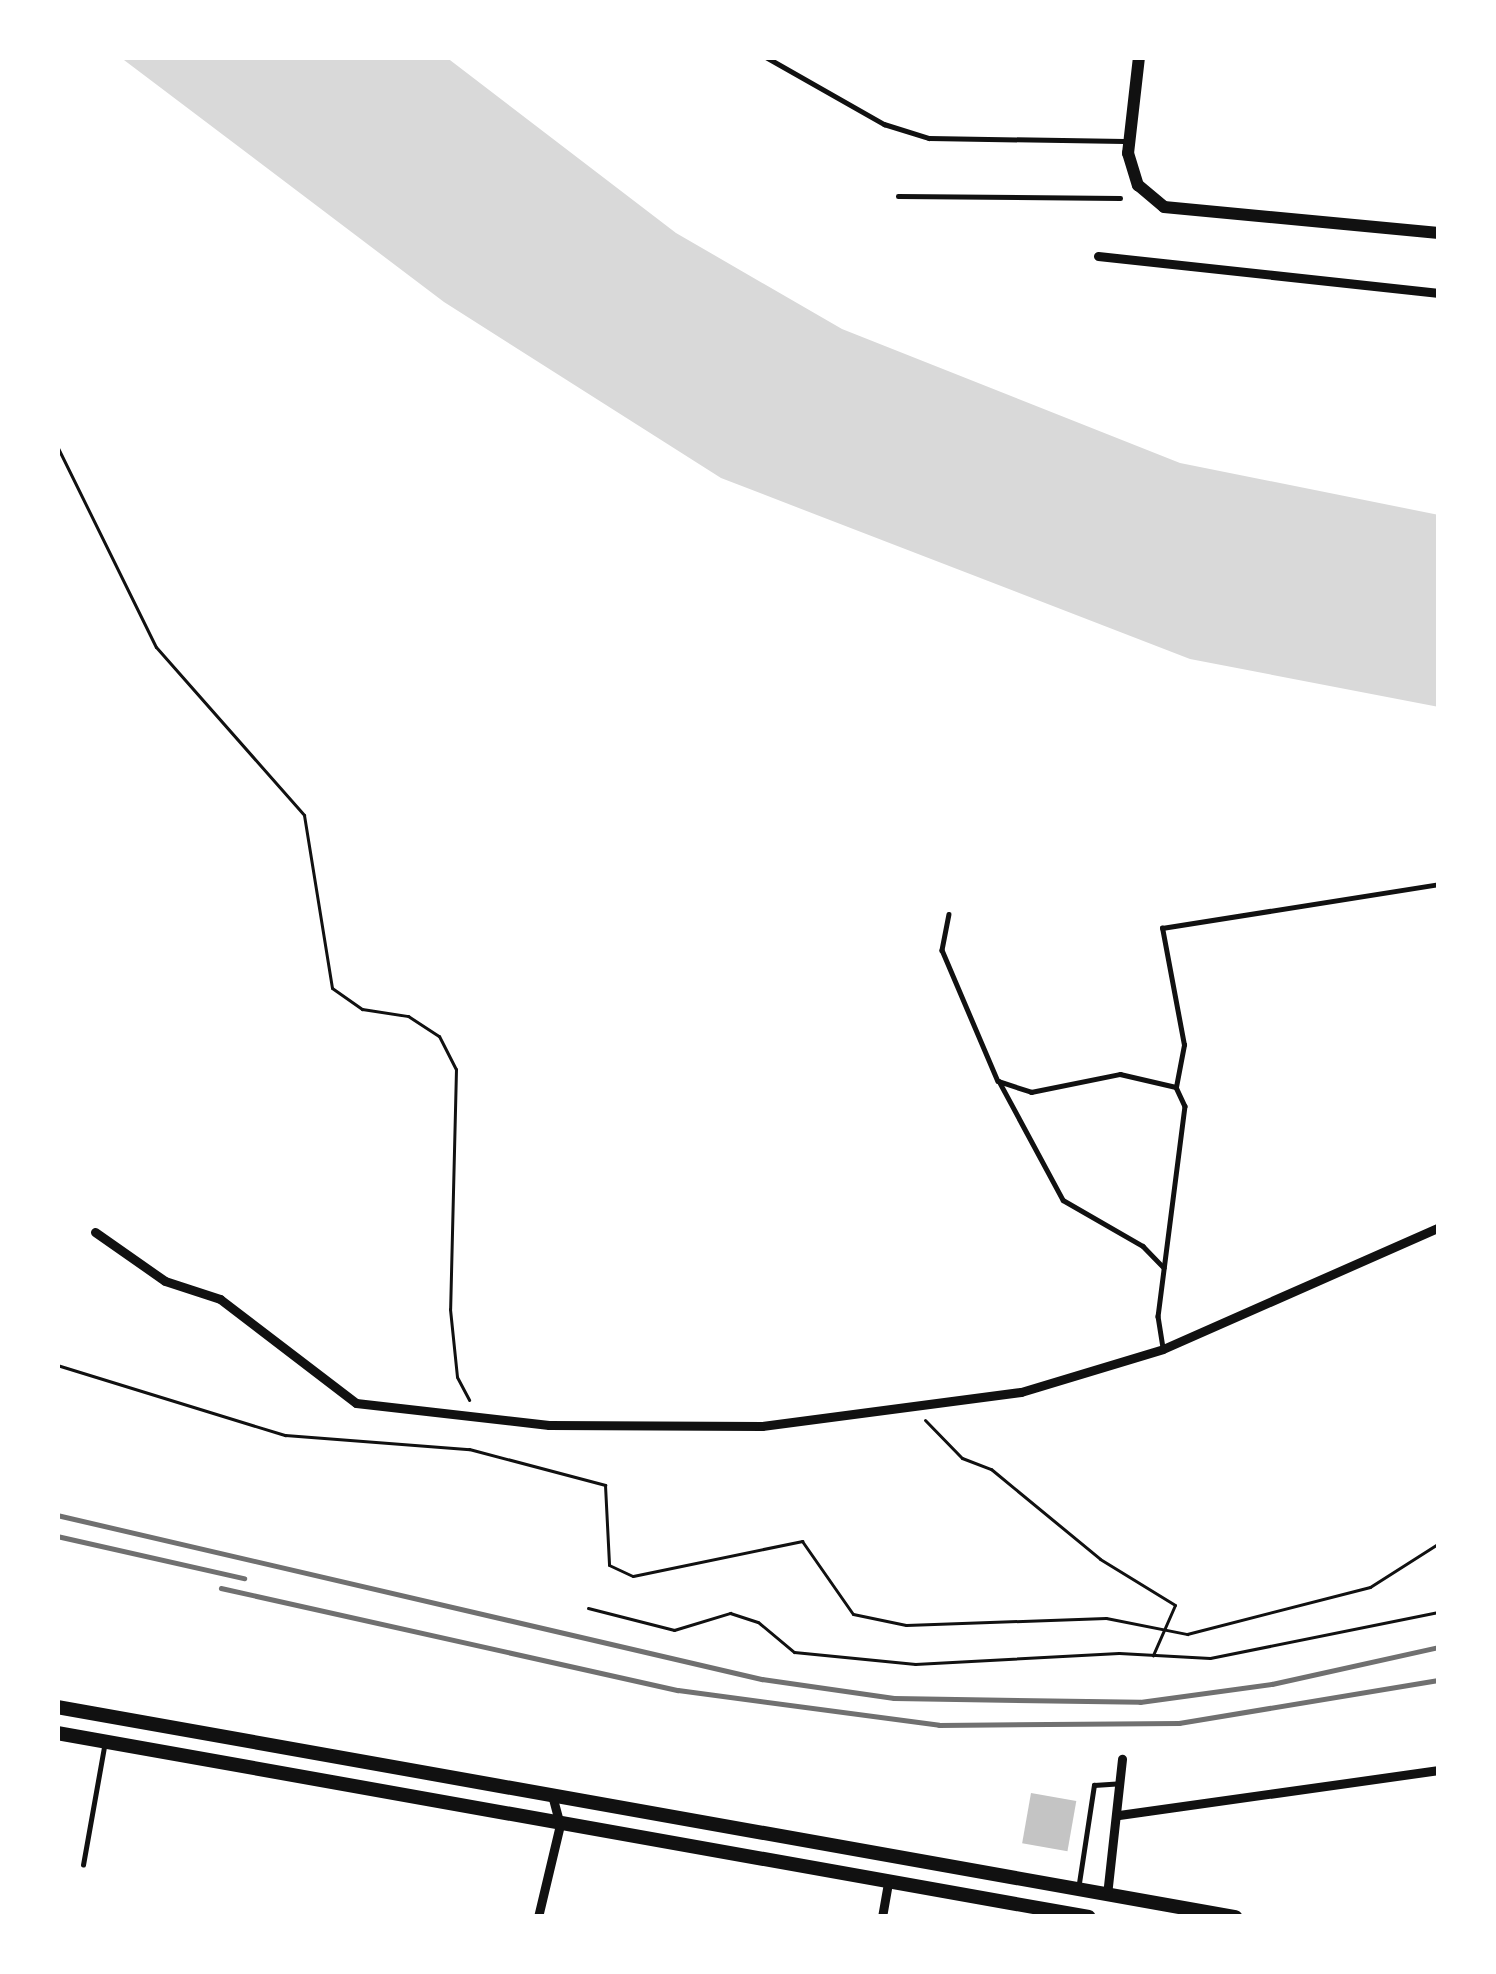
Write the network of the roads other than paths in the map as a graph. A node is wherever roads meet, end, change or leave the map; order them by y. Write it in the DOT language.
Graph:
graph roads {
  1 [pos="766,57"];
  2 [pos="1139,57"];
  3 [pos="1129,140"];
  4 [pos="898,196"];
  5 [pos="1120,198"];
  6 [pos="1439,233"];
  7 [pos="1098,256"];
  8 [pos="1439,293"];
  9 [pos="1439,884"];
  10 [pos="949,914"];
  11 [pos="998,1081"];
  12 [pos="1176,1087"];
  13 [pos="1439,1227"];
  14 [pos="95,1232"];
  15 [pos="1164,1268"];
  16 [pos="1163,1349"];
  17 [pos="57,1706"];
  18 [pos="57,1733"];
  19 [pos="105,1742"];
  20 [pos="1122,1760"];
  21 [pos="1439,1770"];
  22 [pos="1120,1783"];
  23 [pos="553,1798"];
  24 [pos="1118,1815"];
  25 [pos="560,1825"];
  26 [pos="82,1865"];
  27 [pos="888,1882"];
  28 [pos="1078,1889"];
  29 [pos="1107,1895"];
  30 [pos="538,1917"];
  31 [pos="882,1917"];
  32 [pos="1089,1917"];
  33 [pos="1234,1917"];
  1 -- 3 [label="lane"];
  2 -- 3 [label="main road"];
  3 -- 6 [label="main road"];
  4 -- 5 [label="lane"];
  7 -- 8 [label="street"];
  9 -- 12 [label="lane"];
  10 -- 11 [label="lane"];
  11 -- 12 [label="lane"];
  11 -- 15 [label="lane"];
  12 -- 15 [label="lane"];
  13 -- 16 [label="street"];
  14 -- 16 [label="street"];
  15 -- 16 [label="lane"];
  17 -- 23 [label="main road"];
  18 -- 19 [label="main road"];
  19 -- 25 [label="main road"];
  19 -- 26 [label="lane"];
  20 -- 22 [label="street"];
  21 -- 24 [label="street"];
  22 -- 24 [label="street"];
  22 -- 28 [label="lane"];
  23 -- 25 [label="street"];
  23 -- 28 [label="main road"];
  24 -- 29 [label="street"];
  25 -- 27 [label="main road"];
  25 -- 30 [label="street"];
  27 -- 31 [label="street"];
  27 -- 32 [label="main road"];
  28 -- 29 [label="main road"];
  29 -- 33 [label="main road"];
}
